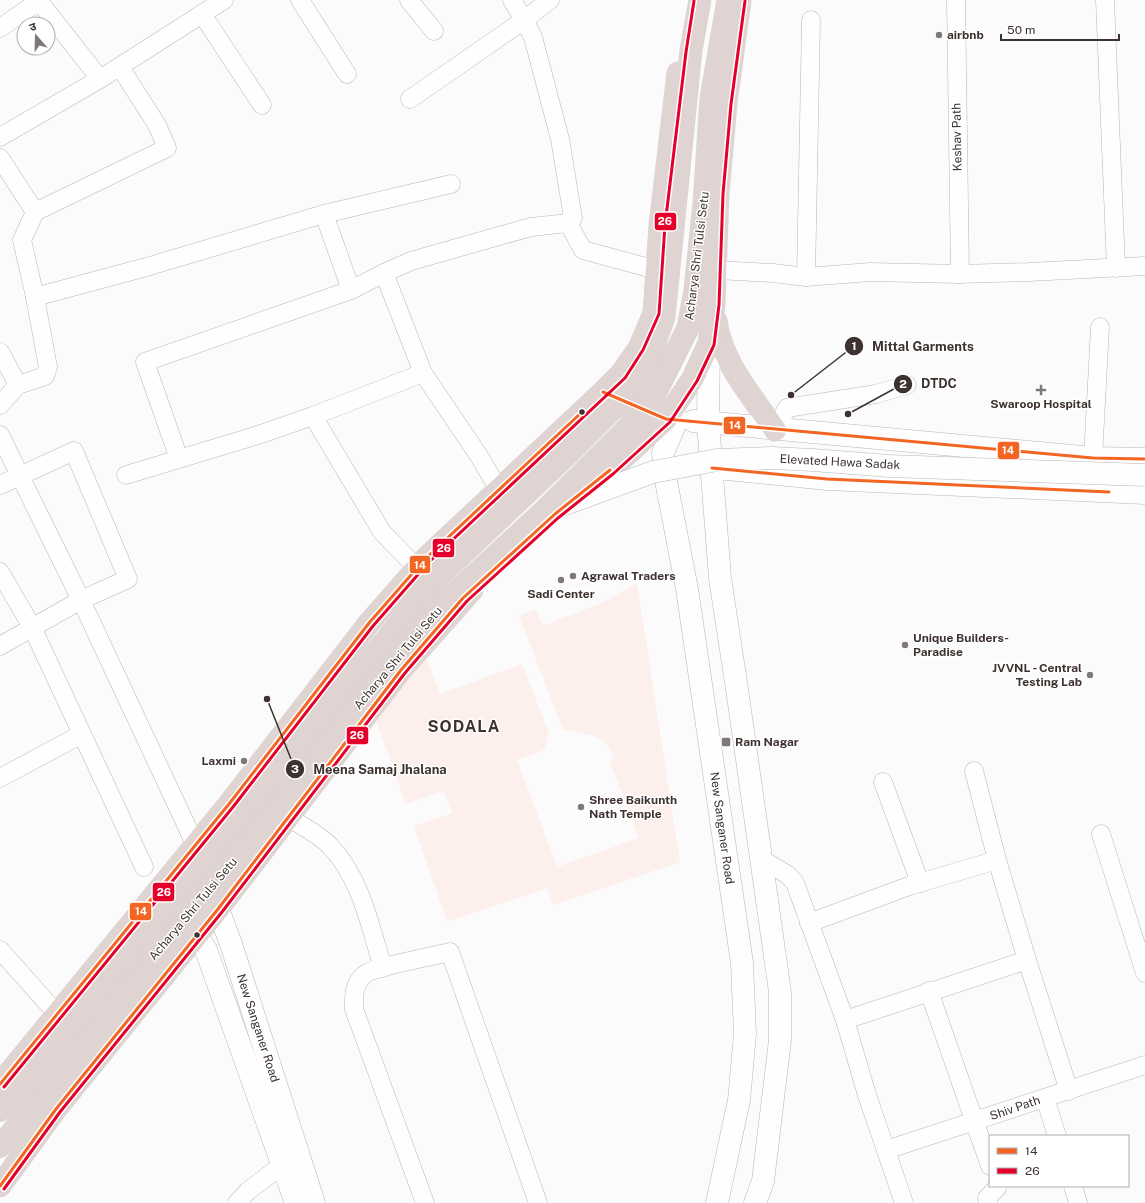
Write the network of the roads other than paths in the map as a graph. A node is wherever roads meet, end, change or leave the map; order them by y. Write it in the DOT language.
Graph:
graph roads {
  1 [pos="224,0"];
  2 [pos="300,0"];
  3 [pos="409,0"];
  4 [pos="512,0"];
  5 [pos="550,0"];
  6 [pos="689,0"];
  7 [pos="700,0"];
  8 [pos="728,0"];
  9 [pos="740,0"];
  10 [pos="956,0"];
  11 [pos="1105,0"];
  12 [pos="39,1"];
  13 [pos="202,14"];
  14 [pos="524,20"];
  15 [pos="811,20"];
  16 [pos="0,28"];
  17 [pos="434,31"];
  18 [pos="120,67"];
  19 [pos="347,74"];
  20 [pos="100,79"];
  21 [pos="410,99"];
  22 [pos="262,106"];
  23 [pos="0,136"];
  24 [pos="0,158"];
  25 [pos="451,184"];
  26 [pos="35,212"];
  27 [pos="324,214"];
  28 [pos="568,223"];
  29 [pos="1145,266"];
  30 [pos="1116,268"];
  31 [pos="657,270"];
  32 [pos="715,270"];
  33 [pos="384,273"];
  34 [pos="960,274"];
  35 [pos="806,277"];
  36 [pos="351,290"];
  37 [pos="35,297"];
  38 [pos="714,304"];
  39 [pos="1100,327"];
  40 [pos="709,343"];
  41 [pos="0,352"];
  42 [pos="423,372"];
  43 [pos="18,385"];
  44 [pos="907,385"];
  45 [pos="603,392"];
  46 [pos="0,405"];
  47 [pos="582,412"];
  48 [pos="313,416"];
  49 [pos="672,419"];
  50 [pos="708,423"];
  51 [pos="775,430"];
  52 [pos="0,435"];
  53 [pos="642,442"];
  54 [pos="663,453"];
  55 [pos="1093,458"];
  56 [pos="179,459"];
  57 [pos="1145,459"];
  58 [pos="712,468"];
  59 [pos="126,475"];
  60 [pos="1145,475"];
  61 [pos="21,476"];
  62 [pos="0,484"];
  63 [pos="499,490"];
  64 [pos="1145,493"];
  65 [pos="543,512"];
  66 [pos="417,568"];
  67 [pos="0,572"];
  68 [pos="81,600"];
  69 [pos="32,626"];
  70 [pos="0,646"];
  71 [pos="82,734"];
  72 [pos="974,771"];
  73 [pos="0,778"];
  74 [pos="883,782"];
  75 [pos="287,816"];
  76 [pos="1101,834"];
  77 [pos="196,846"];
  78 [pos="761,859"];
  79 [pos="997,860"];
  80 [pos="180,865"];
  81 [pos="144,867"];
  82 [pos="920,883"];
  83 [pos="156,894"];
  84 [pos="218,909"];
  85 [pos="809,923"];
  86 [pos="196,935"];
  87 [pos="0,950"];
  88 [pos="1027,960"];
  89 [pos="383,968"];
  90 [pos="1145,973"];
  91 [pos="929,991"];
  92 [pos="58,1015"];
  93 [pos="845,1020"];
  94 [pos="1145,1065"];
  95 [pos="0,1084"];
  96 [pos="1069,1090"];
  97 [pos="1045,1098"];
  98 [pos="0,1111"];
  99 [pos="975,1122"];
  100 [pos="1057,1135"];
  101 [pos="0,1147"];
  102 [pos="886,1150"];
  103 [pos="989,1163"];
  104 [pos="282,1165"];
  105 [pos="0,1186"];
  106 [pos="997,1187"];
  107 [pos="1072,1187"];
  108 [pos="237,1203"];
  109 [pos="296,1203"];
  110 [pos="314,1203"];
  111 [pos="425,1203"];
  112 [pos="538,1203"];
  113 [pos="717,1203"];
  114 [pos="755,1203"];
  115 [pos="904,1203"];
  116 [pos="988,1203"];
  117 [pos="1078,1203"];
  1 -- 13 [label="street"];
  2 -- 19 [label="street"];
  3 -- 17 [label="street"];
  4 -- 14 [label="street"];
  5 -- 14 [label="street"];
  6 -- 31 [label="highway"];
  7 -- 98 [label="highway, Acharya Shri Tulsi Setu, bridge"];
  8 -- 65 [label="highway, Acharya Shri Tulsi Setu, bridge"];
  9 -- 32 [label="highway"];
  10 -- 34 [label="street, Keshav Path"];
  11 -- 30 [label="street"];
  12 -- 16 [label="street"];
  12 -- 20 [label="street"];
  13 -- 18 [label="street"];
  13 -- 22 [label="street"];
  14 -- 21 [label="street"];
  14 -- 28 [label="street"];
  15 -- 35 [label="street"];
  18 -- 20 [label="street"];
  18 -- 26 [label="street"];
  20 -- 23 [label="street"];
  24 -- 26 [label="street"];
  25 -- 27 [label="street"];
  26 -- 37 [label="street"];
  27 -- 36 [label="street"];
  27 -- 37 [label="street"];
  28 -- 31 [label="street"];
  28 -- 33 [label="street"];
  29 -- 30 [label="street"];
  30 -- 34 [label="street"];
  31 -- 45 [label="highway"];
  32 -- 35 [label="street"];
  32 -- 38 [label="highway"];
  33 -- 36 [label="street"];
  33 -- 42 [label="street"];
  34 -- 35 [label="street"];
  36 -- 56 [label="street"];
  37 -- 43 [label="street"];
  38 -- 40 [label="highway"];
  38 -- 51 [label="highway"];
  39 -- 55 [label="street"];
  40 -- 49 [label="highway"];
  40 -- 50 [label="main road"];
  41 -- 43 [label="street"];
  42 -- 48 [label="street"];
  42 -- 63 [label="street"];
  43 -- 46 [label="street"];
  44 -- 51 [label="street"];
  45 -- 47 [label="highway"];
  45 -- 49 [label="main road"];
  47 -- 53 [label="main road"];
  47 -- 63 [label="highway"];
  48 -- 56 [label="street"];
  48 -- 66 [label="street"];
  49 -- 50 [label="main road"];
  49 -- 53 [label="highway"];
  49 -- 54 [label="main road, New Sanganer Road"];
  50 -- 51 [label="main road"];
  50 -- 58 [label="main road"];
  51 -- 55 [label="main road"];
  52 -- 61 [label="street"];
  53 -- 54 [label="main road"];
  53 -- 75 [label="highway"];
  54 -- 58 [label="main road"];
  54 -- 113 [label="main road, New Sanganer Road"];
  55 -- 57 [label="main road"];
  56 -- 59 [label="street"];
  58 -- 64 [label="main road"];
  58 -- 78 [label="main road"];
  60 -- 65 [label="main road, Elevated Hawa Sadak, bridge"];
  61 -- 62 [label="street"];
  61 -- 68 [label="street"];
  61 -- 68 [label="street"];
  63 -- 66 [label="highway"];
  65 -- 101 [label="highway, Acharya Shri Tulsi Setu, bridge"];
  66 -- 77 [label="highway"];
  67 -- 69 [label="street"];
  68 -- 69 [label="street"];
  68 -- 77 [label="street"];
  69 -- 70 [label="street"];
  69 -- 71 [label="street"];
  71 -- 73 [label="street"];
  71 -- 81 [label="street"];
  72 -- 79 [label="street"];
  74 -- 82 [label="street"];
  75 -- 84 [label="highway"];
  75 -- 89 [label="street"];
  76 -- 90 [label="street"];
  77 -- 80 [label="highway"];
  78 -- 85 [label="street"];
  78 -- 114 [label="main road"];
  79 -- 82 [label="street"];
  79 -- 88 [label="street"];
  80 -- 83 [label="highway"];
  80 -- 84 [label="main road, New Sanganer Road"];
  82 -- 85 [label="street"];
  83 -- 86 [label="main road, New Sanganer Road"];
  83 -- 92 [label="highway"];
  84 -- 86 [label="highway"];
  84 -- 110 [label="main road, New Sanganer Road"];
  85 -- 93 [label="street"];
  86 -- 104 [label="main road, New Sanganer Road"];
  86 -- 105 [label="highway"];
  87 -- 92 [label="street"];
  88 -- 91 [label="street"];
  88 -- 96 [label="street"];
  89 -- 111 [label="street"];
  89 -- 112 [label="street"];
  91 -- 93 [label="street"];
  91 -- 99 [label="street"];
  92 -- 95 [label="highway"];
  93 -- 102 [label="street"];
  94 -- 96 [label="street, Shiv Path"];
  96 -- 97 [label="street, Shiv Path"];
  97 -- 99 [label="street, Shiv Path"];
  97 -- 100 [label="street"];
  99 -- 102 [label="street, Shiv Path"];
  99 -- 103 [label="street"];
  102 -- 115 [label="street"];
  104 -- 108 [label="street"];
  104 -- 109 [label="main road, New Sanganer Road"];
  106 -- 116 [label="street"];
  107 -- 117 [label="street"];
}
